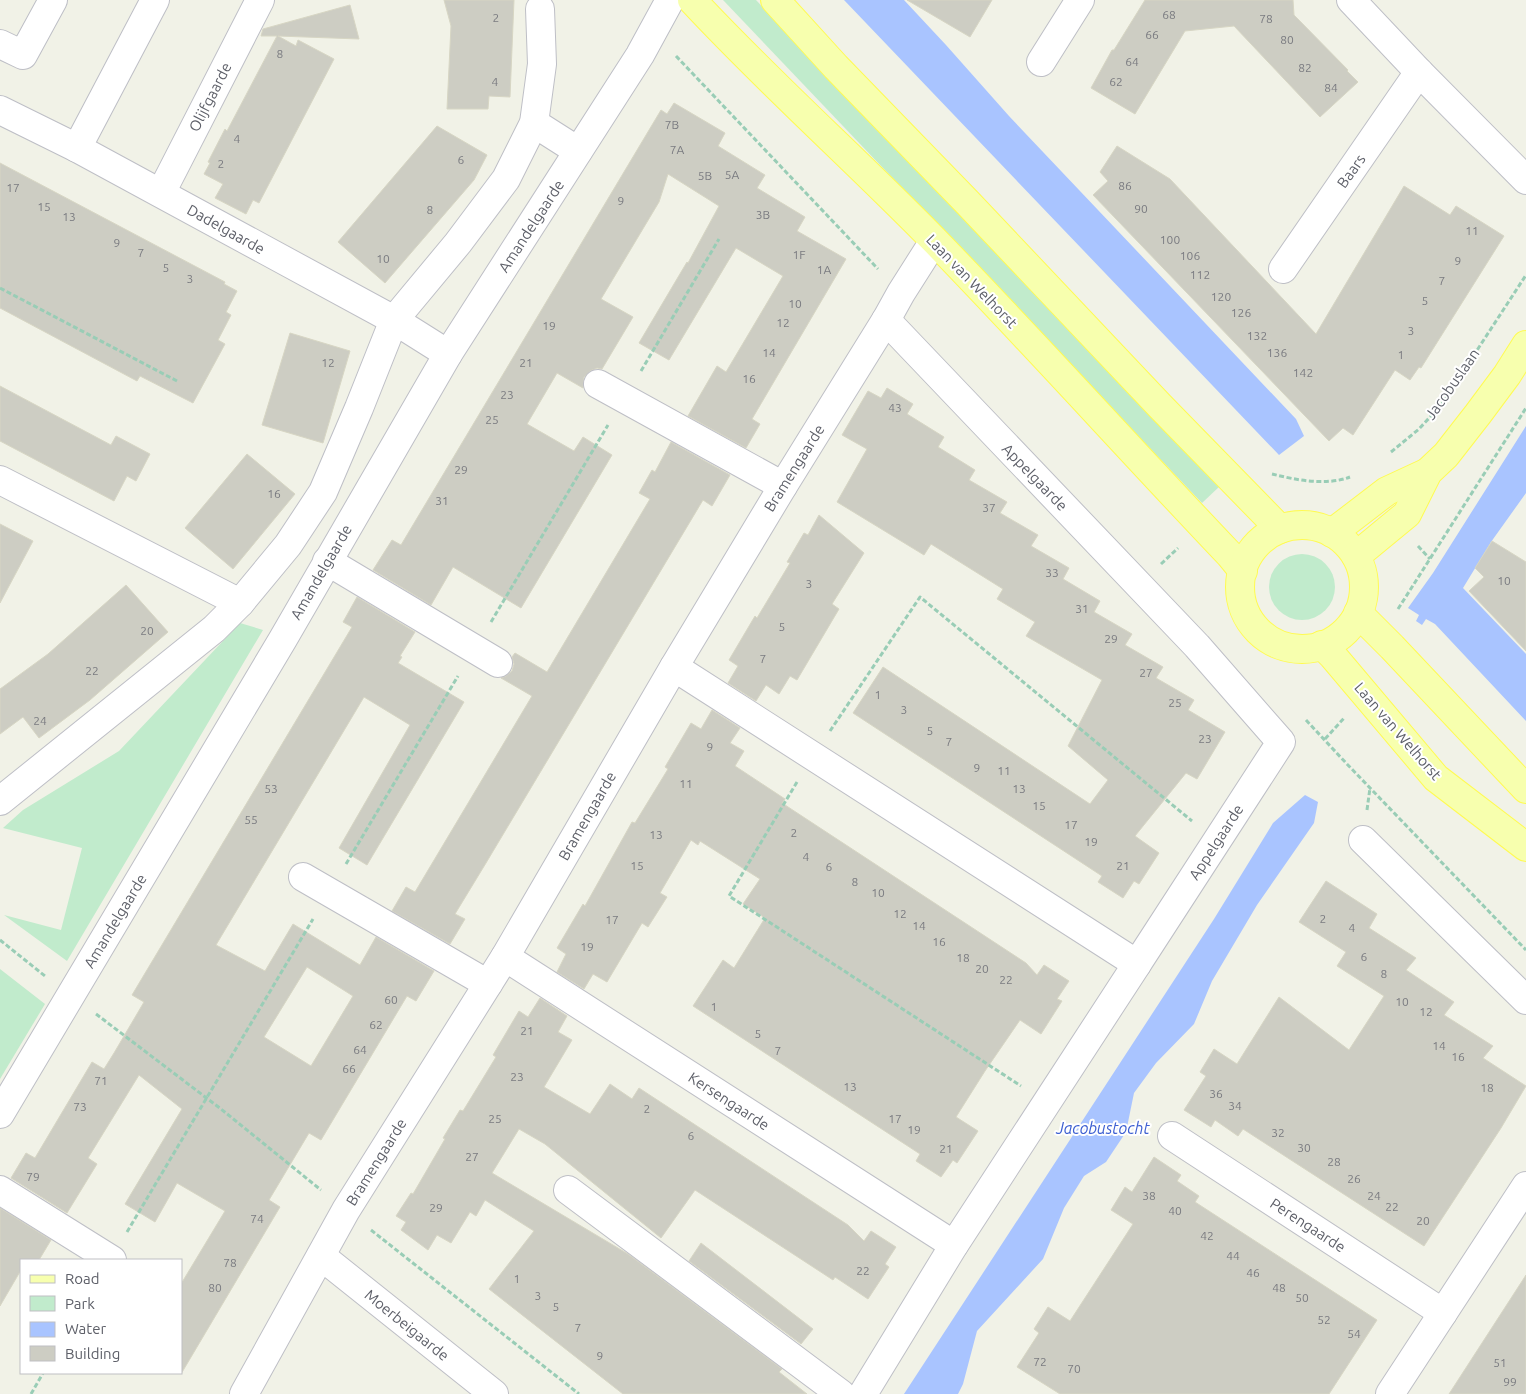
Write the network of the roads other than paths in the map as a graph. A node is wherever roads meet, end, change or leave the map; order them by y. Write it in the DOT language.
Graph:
graph roads {
  1 [pos="53,0"];
  2 [pos="155,0"];
  3 [pos="260,0"];
  4 [pos="670,0"];
  5 [pos="692,0"];
  6 [pos="775,0"];
  7 [pos="1080,0"];
  8 [pos="1351,0"];
  9 [pos="540,9"];
  10 [pos="0,44"];
  11 [pos="1041,62"];
  12 [pos="1419,72"];
  13 [pos="0,110"];
  14 [pos="534,123"];
  15 [pos="77,148"];
  16 [pos="578,151"];
  17 [pos="1526,180"];
  18 [pos="161,193"];
  19 [pos="934,241"];
  20 [pos="1283,269"];
  21 [pos="394,320"];
  22 [pos="886,320"];
  23 [pos="1526,345"];
  24 [pos="448,354"];
  25 [pos="598,384"];
  26 [pos="1428,472"];
  27 [pos="0,480"];
  28 [pos="783,486"];
  29 [pos="1280,529"];
  30 [pos="1332,533"];
  31 [pos="1356,556"];
  32 [pos="327,560"];
  33 [pos="1242,570"];
  34 [pos="240,603"];
  35 [pos="1358,613"];
  36 [pos="1322,645"];
  37 [pos="498,663"];
  38 [pos="674,667"];
  39 [pos="1526,789"];
  40 [pos="0,801"];
  41 [pos="1363,840"];
  42 [pos="1526,848"];
  43 [pos="303,877"];
  44 [pos="505,957"];
  45 [pos="1137,964"];
  46 [pos="488,984"];
  47 [pos="1526,1000"];
  48 [pos="0,1114"];
  49 [pos="1172,1136"];
  50 [pos="1526,1186"];
  51 [pos="0,1190"];
  52 [pos="568,1190"];
  53 [pos="954,1245"];
  54 [pos="321,1256"];
  55 [pos="110,1259"];
  56 [pos="1443,1313"];
  57 [pos="484,1391"];
  58 [pos="244,1394"];
  59 [pos="841,1394"];
  60 [pos="863,1394"];
  61 [pos="1390,1394"];
  1 -- 10 [label="street"];
  2 -- 15 [label="street"];
  3 -- 18 [label="street, Olijfgaarde"];
  4 -- 16 [label="street, Amandelgaarde"];
  5 -- 19 [label="main road, Laan van Welhorst"];
  6 -- 29 [label="main road"];
  7 -- 11 [label="street"];
  8 -- 12 [label="street"];
  9 -- 14 [label="street"];
  12 -- 17 [label="street"];
  12 -- 20 [label="street, Baars"];
  13 -- 15 [label="street, Dadelgaarde"];
  14 -- 16 [label="street"];
  14 -- 21 [label="street"];
  15 -- 18 [label="street, Dadelgaarde"];
  16 -- 24 [label="street, Amandelgaarde"];
  18 -- 21 [label="street, Dadelgaarde"];
  19 -- 22 [label="street, Bramengaarde"];
  19 -- 33 [label="main road, Laan van Welhorst"];
  21 -- 24 [label="street, Dadelgaarde"];
  21 -- 34 [label="street"];
  22 -- 28 [label="street, Bramengaarde"];
  22 -- 45 [label="street, Appelgaarde"];
  23 -- 26 [label="main road"];
  24 -- 32 [label="street, Amandelgaarde"];
  25 -- 28 [label="street"];
  26 -- 30 [label="main road"];
  26 -- 31 [label="main road"];
  27 -- 34 [label="street"];
  28 -- 38 [label="street, Bramengaarde"];
  29 -- 30 [label="main road"];
  29 -- 33 [label="main road"];
  30 -- 31 [label="main road"];
  31 -- 35 [label="main road"];
  32 -- 37 [label="street"];
  32 -- 48 [label="street, Amandelgaarde"];
  33 -- 36 [label="main road"];
  34 -- 40 [label="street"];
  35 -- 36 [label="main road"];
  35 -- 39 [label="main road"];
  36 -- 42 [label="main road, Laan van Welhorst"];
  38 -- 44 [label="street, Bramengaarde"];
  38 -- 45 [label="street"];
  41 -- 47 [label="street"];
  43 -- 46 [label="street"];
  44 -- 46 [label="street, Bramengaarde"];
  44 -- 53 [label="street, Kersengaarde"];
  45 -- 53 [label="street"];
  46 -- 54 [label="street, Bramengaarde"];
  49 -- 56 [label="street, Perengaarde"];
  50 -- 56 [label="street"];
  51 -- 55 [label="street"];
  52 -- 59 [label="street"];
  53 -- 60 [label="street"];
  54 -- 57 [label="street, Moerbeigaarde"];
  54 -- 58 [label="street, Bramengaarde"];
  56 -- 61 [label="street"];
}
